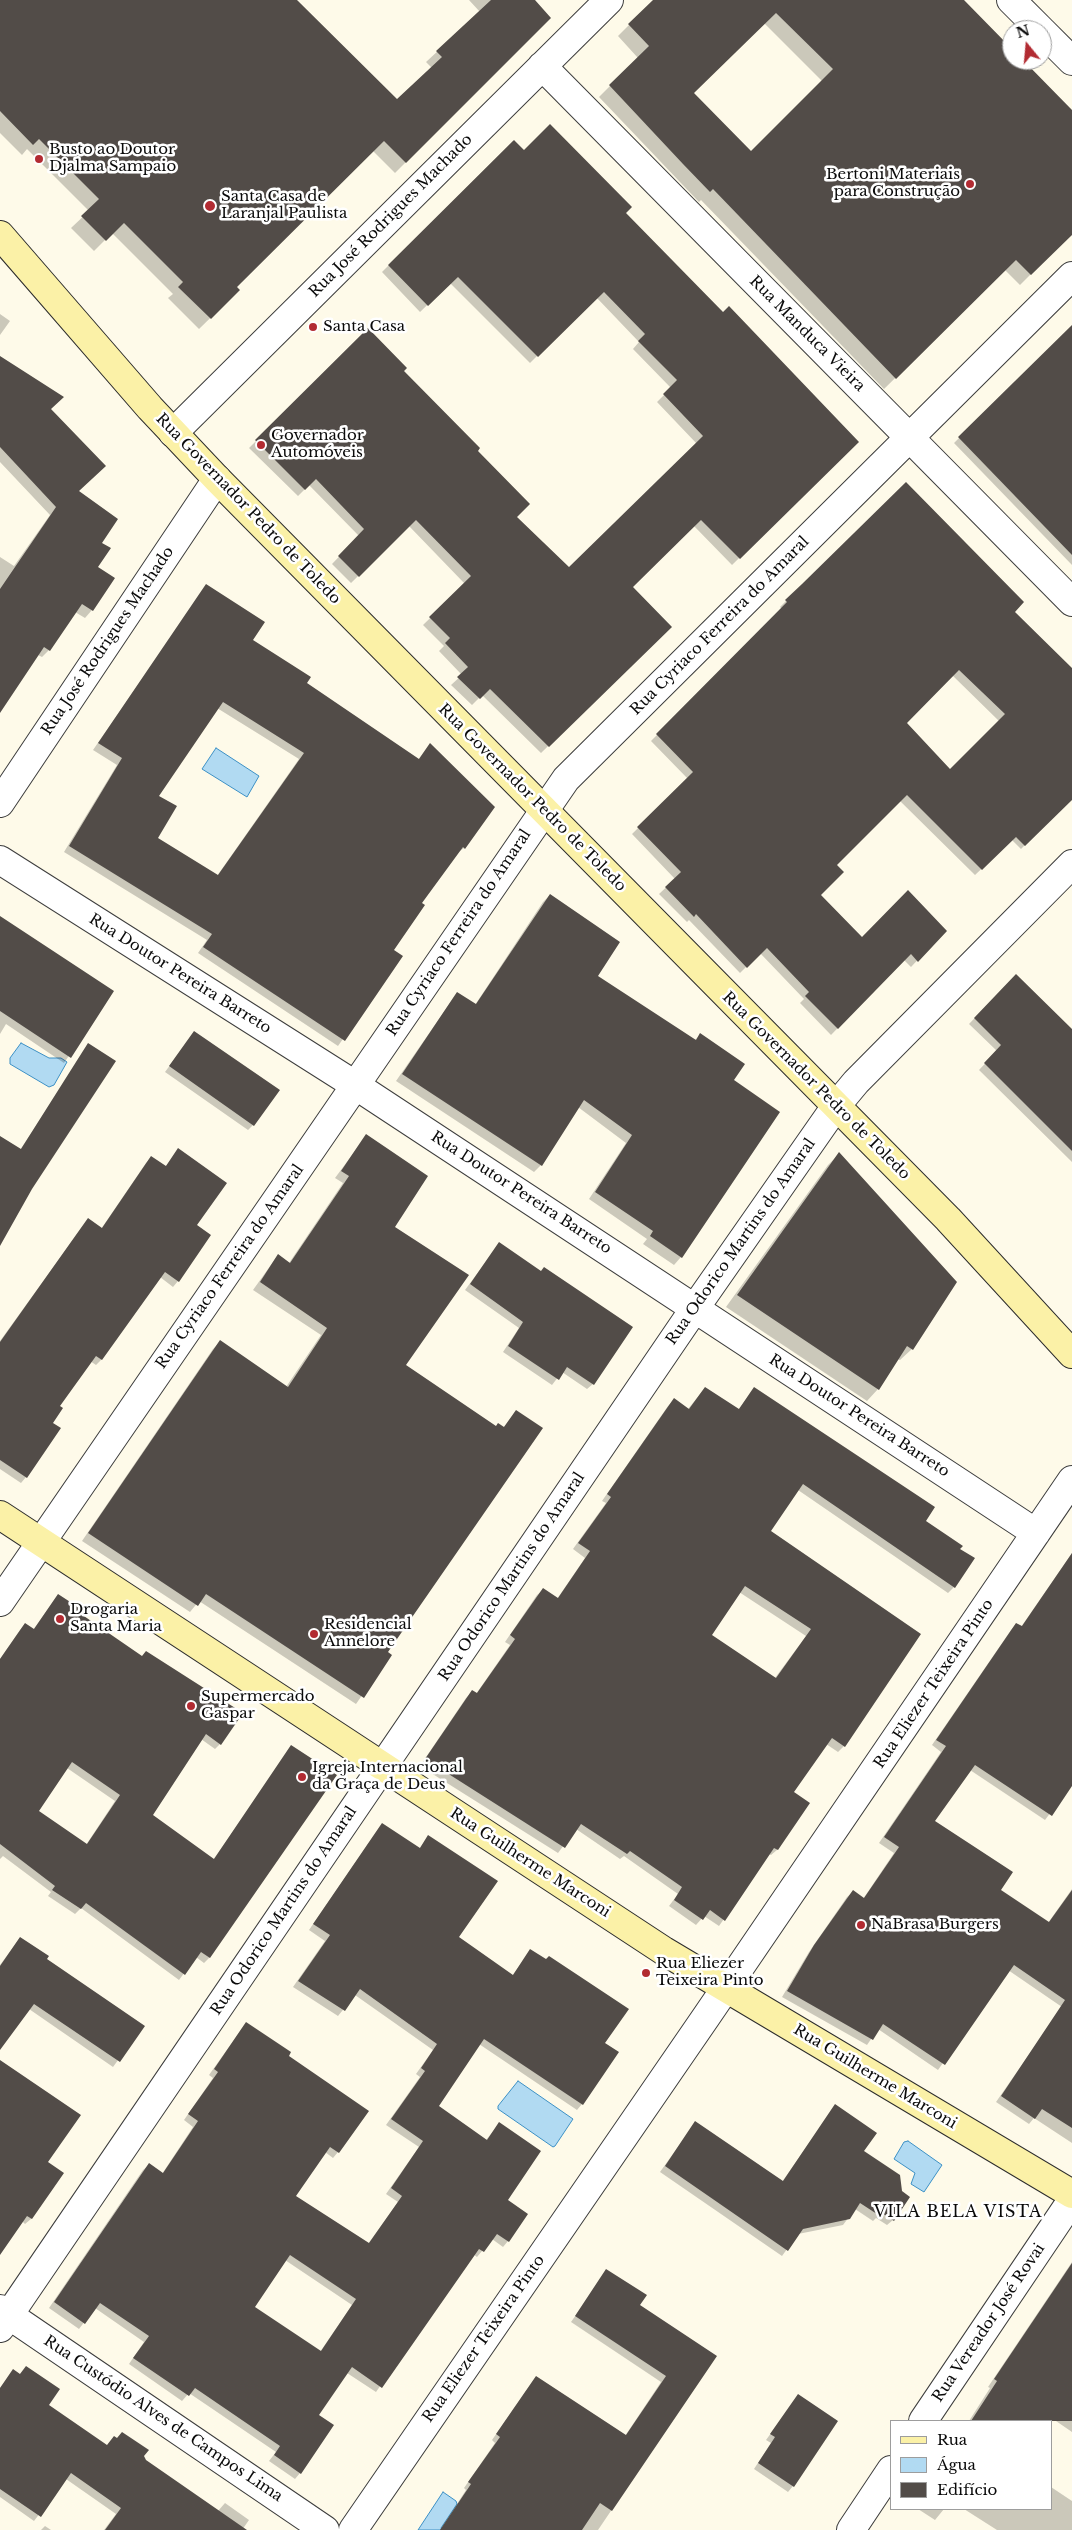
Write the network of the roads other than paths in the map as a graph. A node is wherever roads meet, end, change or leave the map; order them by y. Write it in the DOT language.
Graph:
graph roads {
  1 [pos="609,0"];
  2 [pos="1011,0"];
  3 [pos="1030,20"];
  4 [pos="1052,42"];
  5 [pos="1072,61"];
  6 [pos="542,66"];
  7 [pos="0,235"];
  8 [pos="1072,276"];
  9 [pos="173,433"];
  10 [pos="909,438"];
  11 [pos="217,479"];
  12 [pos="1072,602"];
  13 [pos="0,803"];
  14 [pos="543,811"];
  15 [pos="0,860"];
  16 [pos="1072,864"];
  17 [pos="355,1085"];
  18 [pos="836,1106"];
  19 [pos="695,1308"];
  20 [pos="1072,1354"];
  21 [pos="1072,1480"];
  22 [pos="0,1515"];
  23 [pos="1036,1533"];
  24 [pos="42,1542"];
  25 [pos="0,1602"];
  26 [pos="384,1767"];
  27 [pos="725,1988"];
  28 [pos="1072,2194"];
  29 [pos="1072,2200"];
  30 [pos="3,2317"];
  31 [pos="924,2420"];
  32 [pos="890,2471"];
  33 [pos="325,2530"];
  34 [pos="353,2530"];
  35 [pos="850,2530"];
  1 -- 6 [label="street, Rua José Rodrigues Machado"];
  2 -- 3 [label="street"];
  4 -- 5 [label="street"];
  6 -- 9 [label="street, Rua José Rodrigues Machado"];
  6 -- 10 [label="street, Rua Manduca Vieira"];
  7 -- 9 [label="main road, Rua Governador Pedro de Toledo"];
  8 -- 10 [label="street, Rua Cyriaco Ferreira do Amaral"];
  9 -- 11 [label="main road, Rua Governador Pedro de Toledo"];
  10 -- 12 [label="street, Rua Manduca Vieira"];
  10 -- 14 [label="street, Rua Cyriaco Ferreira do Amaral"];
  11 -- 13 [label="street, Rua José Rodrigues Machado"];
  11 -- 14 [label="main road, Rua Governador Pedro de Toledo"];
  14 -- 17 [label="street, Rua Cyriaco Ferreira do Amaral"];
  14 -- 18 [label="main road, Rua Governador Pedro de Toledo"];
  15 -- 17 [label="street, Rua Doutor Pereira Barreto"];
  16 -- 18 [label="street, Rua Odorico Martins do Amaral"];
  17 -- 19 [label="street, Rua Doutor Pereira Barreto"];
  17 -- 24 [label="street, Rua Cyriaco Ferreira do Amaral"];
  18 -- 19 [label="street, Rua Odorico Martins do Amaral"];
  18 -- 20 [label="main road, Rua Governador Pedro de Toledo"];
  19 -- 23 [label="street, Rua Doutor Pereira Barreto"];
  19 -- 26 [label="street, Rua Odorico Martins do Amaral"];
  21 -- 23 [label="street, Rua Eliezer Teixeira Pinto"];
  22 -- 24 [label="main road, Rua Guilherme Marconi"];
  23 -- 27 [label="street, Rua Eliezer Teixeira Pinto"];
  24 -- 25 [label="street, Rua Cyriaco Ferreira do Amaral"];
  24 -- 26 [label="main road, Rua Guilherme Marconi"];
  26 -- 27 [label="main road, Rua Guilherme Marconi"];
  26 -- 30 [label="street, Rua Odorico Martins do Amaral"];
  27 -- 28 [label="main road, Rua Guilherme Marconi"];
  27 -- 34 [label="street, Rua Eliezer Teixeira Pinto"];
  29 -- 31 [label="street, Rua Vereador José Rovai"];
  30 -- 33 [label="street, Rua Custódio Alves de Campos Lima"];
  32 -- 35 [label="street"];
}
